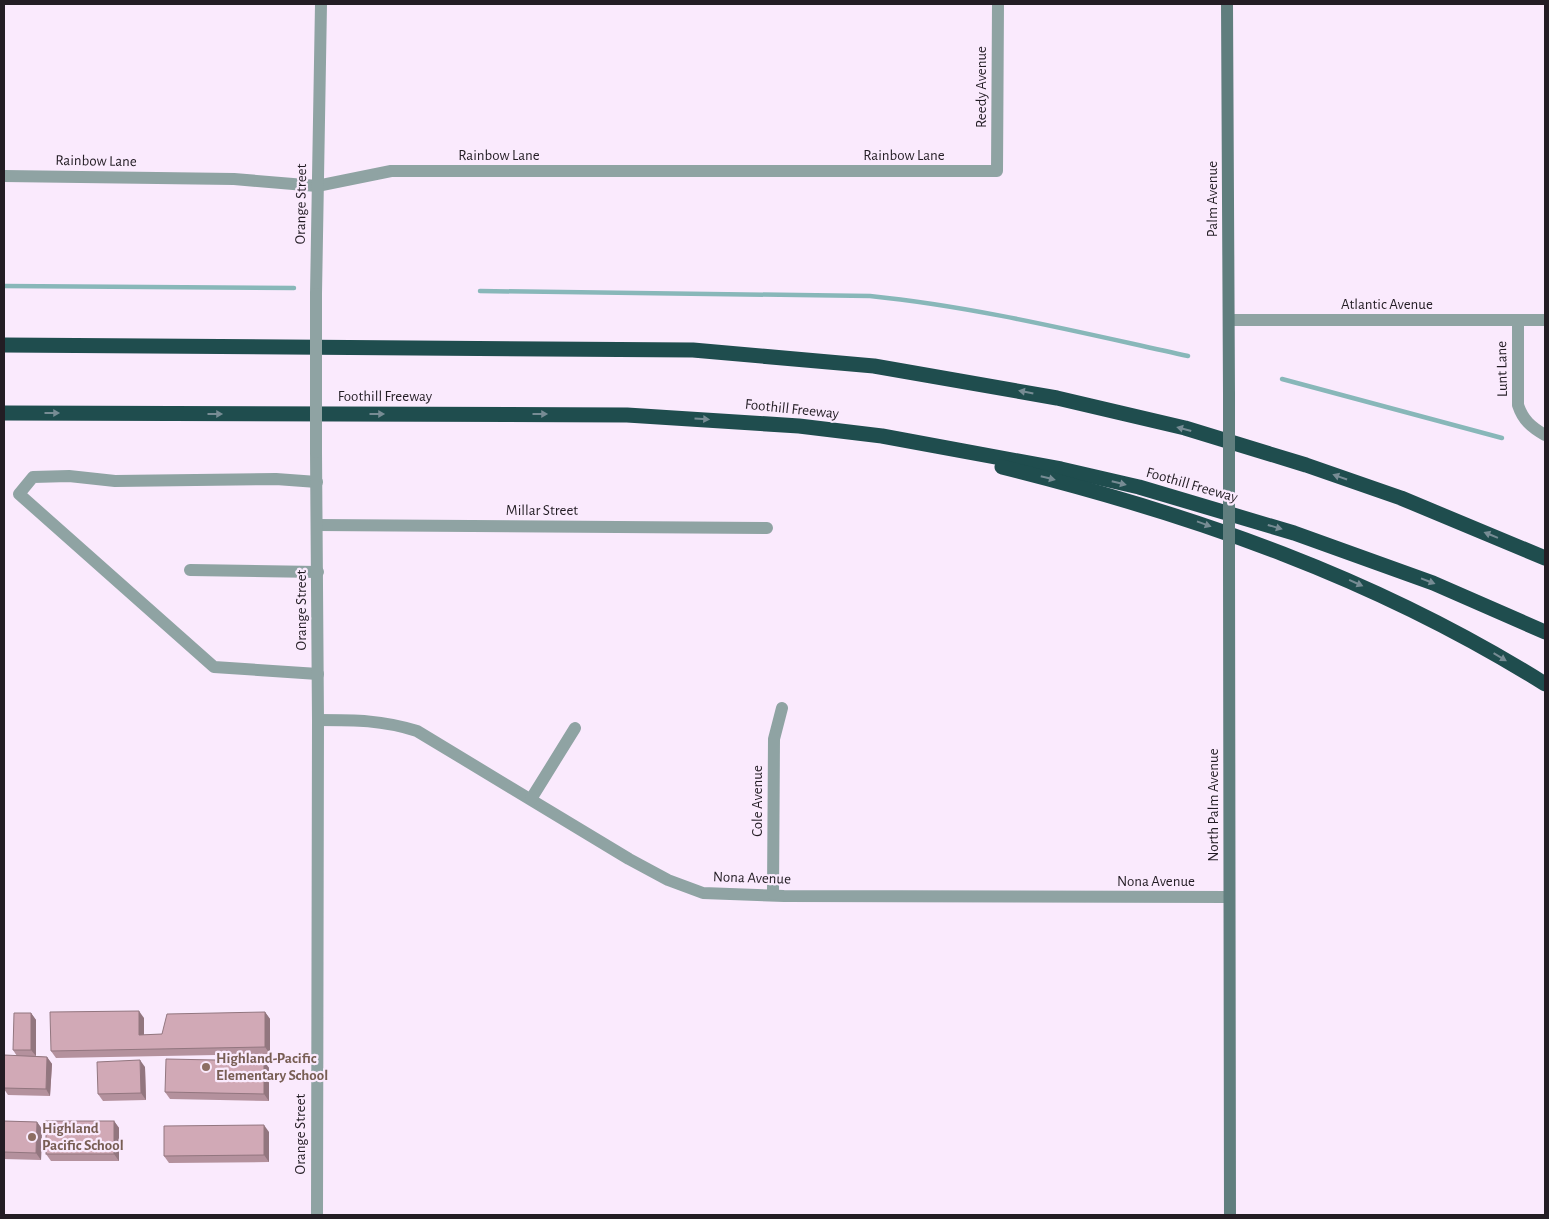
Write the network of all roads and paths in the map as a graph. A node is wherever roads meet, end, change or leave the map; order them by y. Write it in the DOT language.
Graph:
graph roads {
  1 [pos="321,4"];
  2 [pos="998,4"];
  3 [pos="1227,4"];
  4 [pos="997,171"];
  5 [pos="4,176"];
  6 [pos="317,186"];
  7 [pos="1229,320"];
  8 [pos="1518,320"];
  9 [pos="1545,320"];
  10 [pos="4,345"];
  11 [pos="1229,394"];
  12 [pos="4,413"];
  13 [pos="1545,435"];
  14 [pos="882,436"];
  15 [pos="317,482"];
  16 [pos="317,525"];
  17 [pos="767,528"];
  18 [pos="1542,556"];
  19 [pos="190,570"];
  20 [pos="318,572"];
  21 [pos="1545,632"];
  22 [pos="318,674"];
  23 [pos="1545,684"];
  24 [pos="782,708"];
  25 [pos="318,720"];
  26 [pos="575,728"];
  27 [pos="531,799"];
  28 [pos="772,894"];
  29 [pos="1229,897"];
  30 [pos="316,1215"];
  31 [pos="1230,1215"];
  1 -- 6 [label="street, Orange Street"];
  2 -- 4 [label="street, Reedy Avenue"];
  3 -- 7 [label="main road, Palm Avenue"];
  4 -- 6 [label="street, Rainbow Lane"];
  5 -- 6 [label="street, Rainbow Lane"];
  6 -- 15 [label="street, Orange Street, bridge"];
  7 -- 8 [label="street, Atlantic Avenue"];
  7 -- 11 [label="main road, Palm Avenue"];
  8 -- 9 [label="street, Atlantic Avenue"];
  8 -- 13 [label="street, Lunt Lane"];
  18 -- 10 [label="highway, one-way"];
  11 -- 29 [label="main road, North Palm Avenue, bridge"];
  12 -- 14 [label="highway, Foothill Freeway, one-way"];
  14 -- 21 [label="highway, Foothill Freeway, one-way"];
  14 -- 23 [label="highway, one-way"];
  15 -- 16 [label="street, Orange Street"];
  15 -- 22 [label="street"];
  16 -- 17 [label="street, Millar Street"];
  16 -- 20 [label="street, Orange Street"];
  19 -- 20 [label="street"];
  20 -- 22 [label="street, Orange Street"];
  22 -- 25 [label="street, Orange Street"];
  24 -- 28 [label="street, Cole Avenue"];
  25 -- 27 [label="street, Nona Avenue"];
  25 -- 30 [label="street, Orange Street"];
  26 -- 27 [label="street"];
  27 -- 28 [label="street, Nona Avenue"];
  28 -- 29 [label="street, Nona Avenue"];
  29 -- 31 [label="main road, North Palm Avenue"];
}
